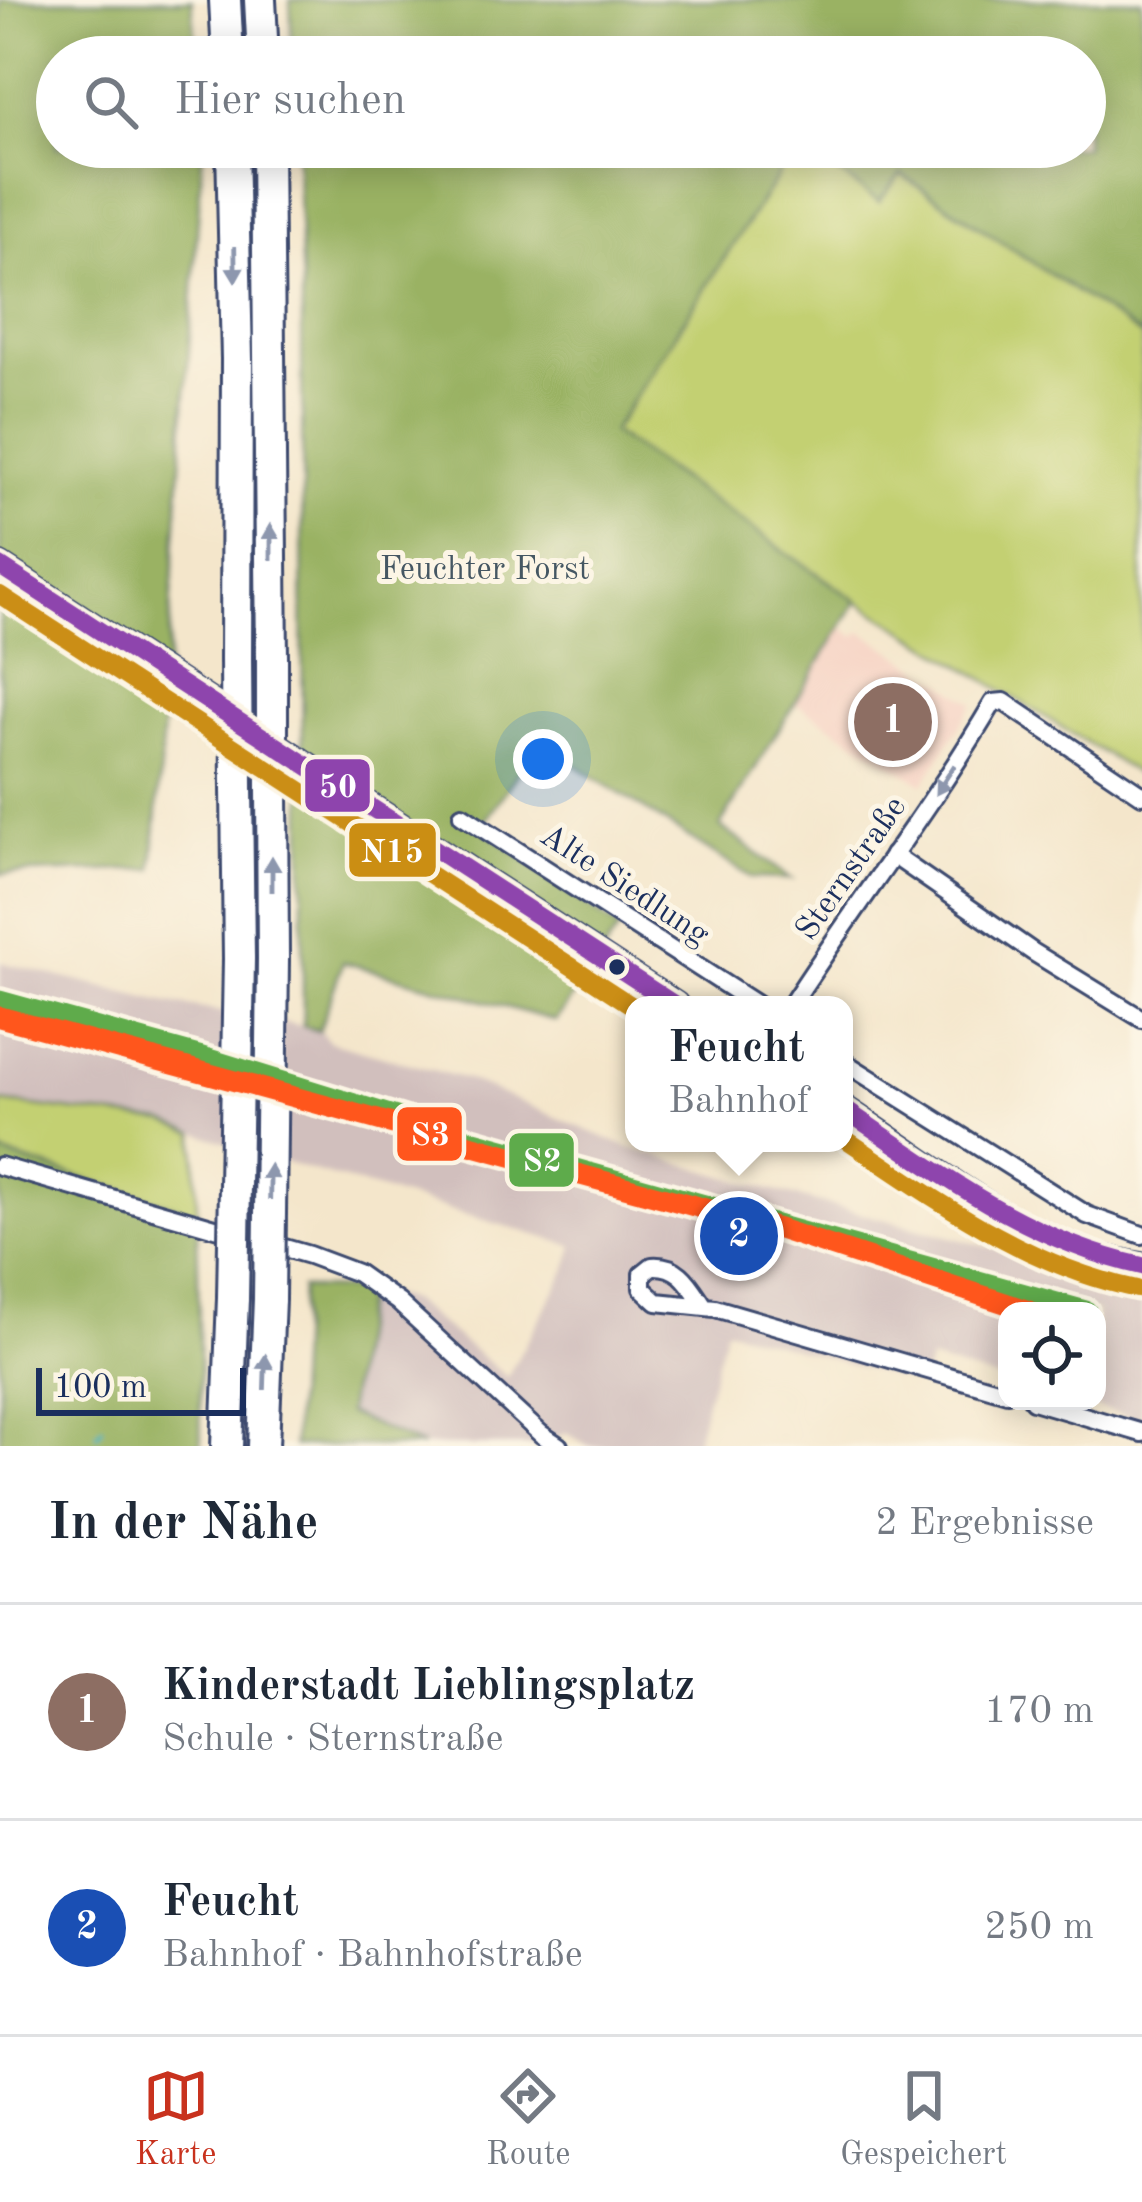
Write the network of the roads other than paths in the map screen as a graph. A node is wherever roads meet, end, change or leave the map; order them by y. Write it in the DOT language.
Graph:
graph roads {
  1 [pos="225,0"];
  2 [pos="260,0"];
  3 [pos="227,36"];
  4 [pos="262,36"];
  5 [pos="232,168"];
  6 [pos="267,168"];
  7 [pos="0,566"];
  8 [pos="1142,795"];
  9 [pos="462,814"];
  10 [pos="893,854"];
  11 [pos="661,996"];
  12 [pos="743,996"];
  13 [pos="797,996"];
  14 [pos="1142,1018"];
  15 [pos="853,1067"];
  16 [pos="853,1115"];
  17 [pos="0,1166"];
  18 [pos="1142,1235"];
  19 [pos="1142,1266"];
  20 [pos="704,1306"];
  21 [pos="998,1391"];
  22 [pos="1064,1410"];
  23 [pos="1142,1433"];
  24 [pos="226,1446"];
  25 [pos="262,1446"];
  26 [pos="560,1446"];
  1 -- 3 [label="highway"];
  2 -- 4 [label="highway"];
  5 -- 24 [label="highway, one-way, bridge"];
  25 -- 6 [label="highway, one-way, bridge"];
  7 -- 11 [label="main road"];
  8 -- 10 [label="street, Sternstraße, one-way"];
  9 -- 12 [label="street, Alte Siedlung"];
  10 -- 13 [label="street, Sternstraße"];
  10 -- 14 [label="street"];
  15 -- 18 [label="street"];
  16 -- 19 [label="main road"];
  17 -- 26 [label="street"];
  20 -- 21 [label="street"];
  22 -- 23 [label="street"];
}
